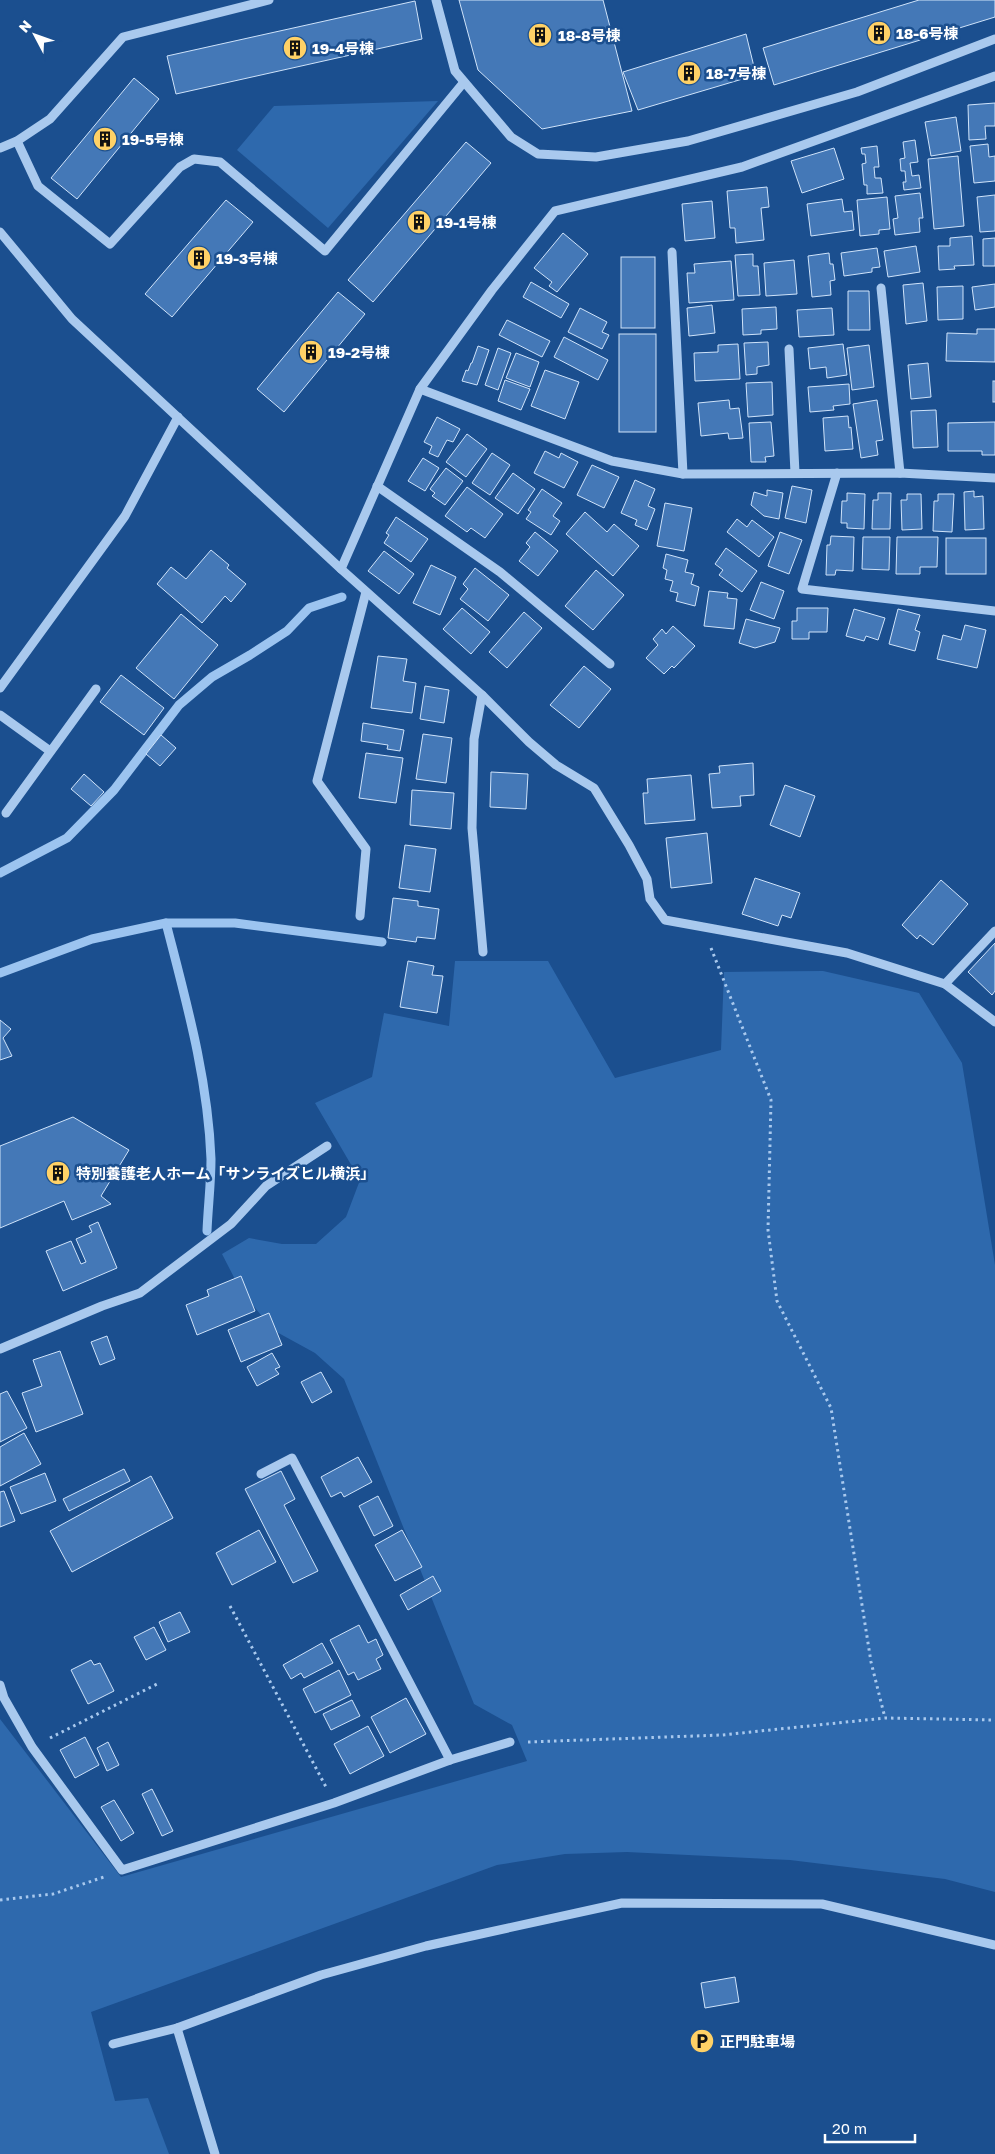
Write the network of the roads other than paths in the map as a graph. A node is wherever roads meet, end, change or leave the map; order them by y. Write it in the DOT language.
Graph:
graph roads {
  1 [pos="269,0"];
  2 [pos="436,0"];
  3 [pos="995,39"];
  4 [pos="995,76"];
  5 [pos="464,82"];
  6 [pos="17,141"];
  7 [pos="0,148"];
  8 [pos="0,232"];
  9 [pos="672,252"];
  10 [pos="881,288"];
  11 [pos="789,349"];
  12 [pos="420,389"];
  13 [pos="178,417"];
  14 [pos="795,473"];
  15 [pos="837,473"];
  16 [pos="900,473"];
  17 [pos="683,474"];
  18 [pos="995,478"];
  19 [pos="377,486"];
  20 [pos="341,569"];
  21 [pos="366,592"];
  22 [pos="995,611"];
  23 [pos="610,664"];
  24 [pos="0,688"];
  25 [pos="96,689"];
  26 [pos="482,695"];
  27 [pos="0,715"];
  28 [pos="50,751"];
  29 [pos="6,813"];
  30 [pos="360,916"];
  31 [pos="995,931"];
  32 [pos="483,952"];
  33 [pos="946,984"];
  34 [pos="995,1022"];
  35 [pos="327,1146"];
  36 [pos="0,1349"];
  37 [pos="261,1474"];
  38 [pos="0,1685"];
  39 [pos="510,1742"];
  40 [pos="450,1760"];
  41 [pos="995,1945"];
  42 [pos="176,2028"];
  43 [pos="113,2044"];
  44 [pos="215,2154"];
  1 -- 6 [label="street"];
  2 -- 5 [label="street"];
  3 -- 5 [label="street"];
  4 -- 12 [label="street"];
  5 -- 6 [label="street"];
  6 -- 7 [label="street"];
  8 -- 13 [label="street"];
  9 -- 17 [label="street"];
  10 -- 16 [label="street"];
  11 -- 14 [label="street"];
  12 -- 17 [label="street"];
  12 -- 19 [label="street"];
  13 -- 20 [label="street"];
  13 -- 24 [label="street"];
  14 -- 15 [label="street"];
  14 -- 17 [label="street"];
  15 -- 16 [label="street"];
  15 -- 22 [label="street"];
  16 -- 18 [label="street"];
  19 -- 20 [label="street"];
  19 -- 23 [label="street"];
  20 -- 21 [label="street"];
  21 -- 26 [label="street"];
  21 -- 30 [label="street"];
  25 -- 28 [label="street"];
  26 -- 32 [label="street"];
  26 -- 33 [label="street"];
  27 -- 28 [label="street"];
  28 -- 29 [label="street"];
  31 -- 33 [label="street"];
  33 -- 34 [label="street"];
  35 -- 36 [label="street"];
  37 -- 40 [label="street"];
  38 -- 40 [label="street"];
  39 -- 40 [label="street"];
  41 -- 42 [label="street"];
  42 -- 43 [label="street"];
  42 -- 44 [label="street"];
}
